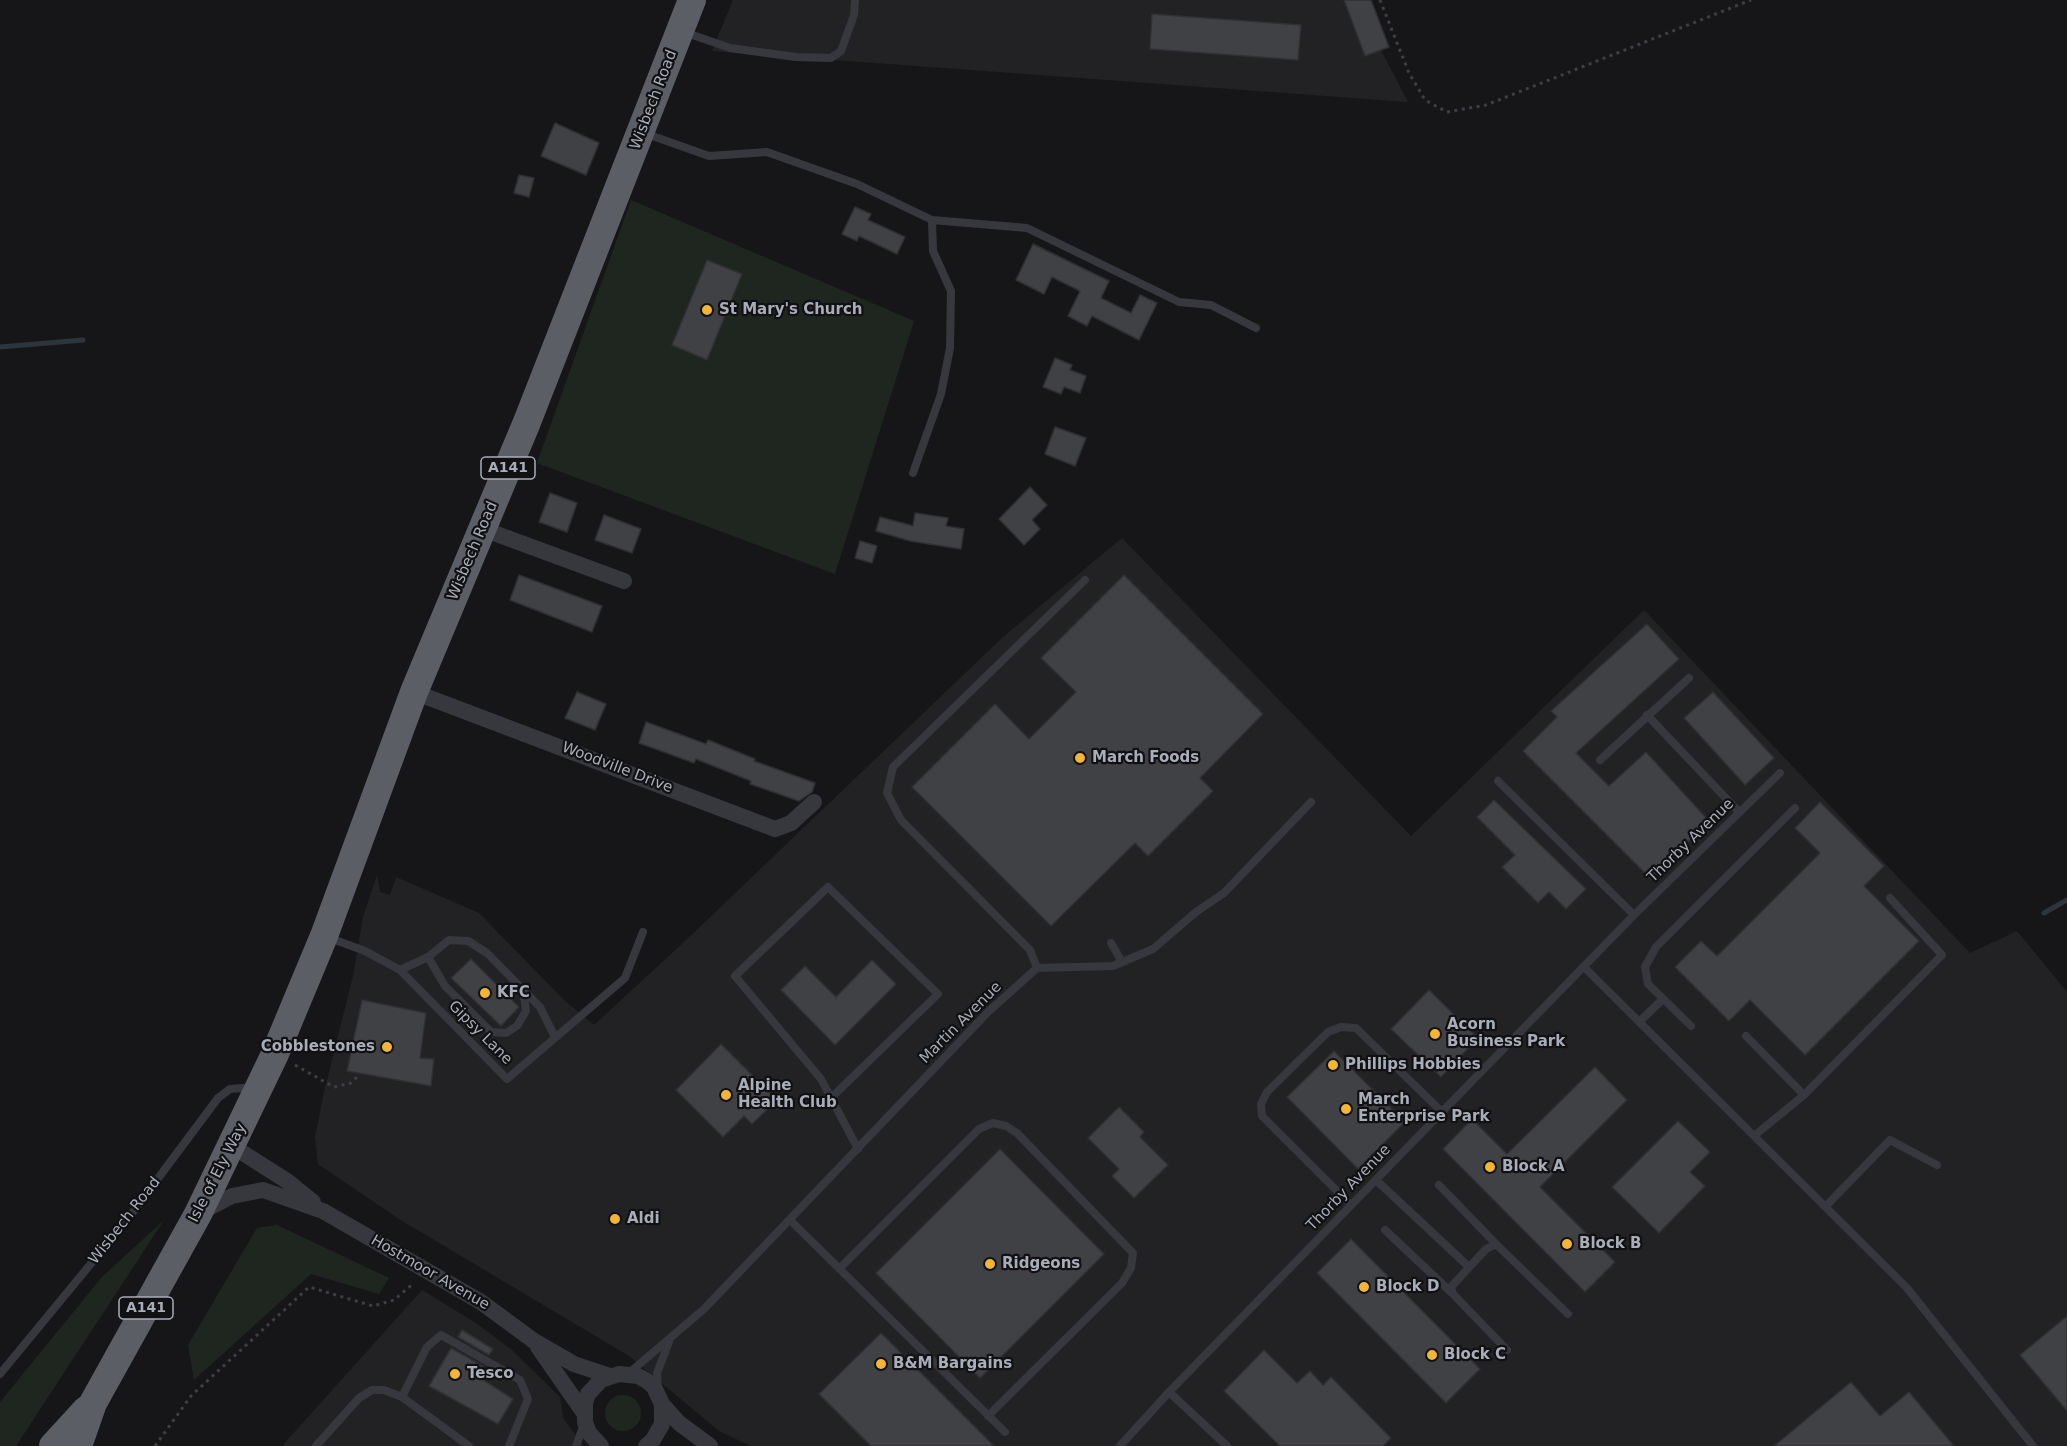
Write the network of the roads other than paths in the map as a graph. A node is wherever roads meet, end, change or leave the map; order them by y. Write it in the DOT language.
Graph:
graph roads {
  1 [pos="692,0"];
  2 [pos="855,0"];
  3 [pos="680,31"];
  4 [pos="641,132"];
  5 [pos="932,220"];
  6 [pos="1256,328"];
  7 [pos="913,473"];
  8 [pos="483,529"];
  9 [pos="1084,580"];
  10 [pos="624,581"];
  11 [pos="1689,678"];
  12 [pos="414,692"];
  13 [pos="1647,716"];
  14 [pos="1600,759"];
  15 [pos="1780,773"];
  16 [pos="1498,781"];
  17 [pos="814,802"];
  18 [pos="1311,802"];
  19 [pos="1795,808"];
  20 [pos="1739,812"];
  21 [pos="1890,898"];
  22 [pos="1634,915"];
  23 [pos="643,932"];
  24 [pos="324,936"];
  25 [pos="1111,943"];
  26 [pos="428,957"];
  27 [pos="1122,962"];
  28 [pos="1584,967"];
  29 [pos="1037,968"];
  30 [pos="400,970"];
  31 [pos="523,989"];
  32 [pos="1663,999"];
  33 [pos="1639,1022"];
  34 [pos="1691,1026"];
  35 [pos="1746,1036"];
  36 [pos="555,1037"];
  37 [pos="258,1092"];
  38 [pos="1804,1095"];
  39 [pos="831,1098"];
  40 [pos="1442,1112"];
  41 [pos="1754,1136"];
  42 [pos="232,1146"];
  43 [pos="858,1149"];
  44 [pos="1937,1165"];
  45 [pos="1376,1180"];
  46 [pos="1439,1185"];
  47 [pos="1351,1205"];
  48 [pos="1826,1207"];
  49 [pos="322,1210"];
  50 [pos="198,1214"];
  51 [pos="791,1221"];
  52 [pos="1385,1230"];
  53 [pos="1496,1244"];
  54 [pos="1469,1267"];
  55 [pos="840,1268"];
  56 [pos="1452,1294"];
  57 [pos="1568,1314"];
  58 [pos="670,1339"];
  59 [pos="534,1341"];
  60 [pos="1507,1350"];
  61 [pos="0,1374"];
  62 [pos="629,1374"];
  63 [pos="610,1376"];
  64 [pos="1169,1392"];
  65 [pos="402,1397"];
  66 [pos="661,1400"];
  67 [pos="93,1402"];
  68 [pos="988,1416"];
  69 [pos="584,1418"];
  70 [pos="1005,1432"];
  71 [pos="53,1446"];
  72 [pos="78,1446"];
  73 [pos="316,1446"];
  74 [pos="469,1446"];
  75 [pos="509,1446"];
  76 [pos="576,1446"];
  77 [pos="601,1446"];
  78 [pos="646,1446"];
  79 [pos="710,1446"];
  80 [pos="1120,1446"];
  81 [pos="1227,1446"];
  82 [pos="2033,1446"];
  1 -- 3 [label="highway, Wisbech Road / A141"];
  2 -- 3 [label="lane"];
  3 -- 4 [label="highway, Wisbech Road / A141"];
  4 -- 5 [label="lane"];
  4 -- 8 [label="highway, Wisbech Road / A141"];
  5 -- 6 [label="lane"];
  5 -- 7 [label="lane"];
  8 -- 10 [label="street"];
  8 -- 12 [label="highway, Wisbech Road / A141"];
  9 -- 29 [label="lane"];
  11 -- 13 [label="lane"];
  12 -- 17 [label="street, Woodville Drive"];
  12 -- 24 [label="highway, Wisbech Road / A141"];
  13 -- 14 [label="lane"];
  13 -- 20 [label="lane"];
  15 -- 20 [label="lane, Thorby Avenue"];
  16 -- 22 [label="lane"];
  18 -- 27 [label="lane"];
  19 -- 32 [label="lane"];
  20 -- 22 [label="lane, Thorby Avenue"];
  21 -- 38 [label="lane"];
  22 -- 28 [label="lane, Thorby Avenue"];
  23 -- 36 [label="lane, Gipsy Lane"];
  24 -- 30 [label="lane, Gipsy Lane"];
  24 -- 37 [label="highway, Isle of Ely Way / A141"];
  25 -- 27 [label="lane"];
  26 -- 30 [label="lane"];
  26 -- 31 [label="lane"];
  26 -- 31 [label="lane"];
  27 -- 29 [label="lane"];
  28 -- 33 [label="lane"];
  28 -- 40 [label="lane, Thorby Avenue"];
  29 -- 43 [label="lane, Martin Avenue"];
  30 -- 36 [label="lane, Gipsy Lane"];
  31 -- 36 [label="lane"];
  32 -- 33 [label="lane"];
  32 -- 34 [label="lane"];
  33 -- 41 [label="lane"];
  35 -- 38 [label="lane"];
  37 -- 42 [label="highway, Isle of Ely Way / A141"];
  37 -- 61 [label="lane, Wisbech Road"];
  38 -- 41 [label="lane"];
  39 -- 39 [label="lane"];
  39 -- 43 [label="lane"];
  40 -- 45 [label="lane, Thorby Avenue"];
  40 -- 47 [label="lane"];
  41 -- 48 [label="lane"];
  42 -- 49 [label="street, Hostmoor Avenue"];
  42 -- 50 [label="highway, Isle of Ely Way / A141"];
  43 -- 51 [label="lane, Martin Avenue"];
  44 -- 48 [label="lane"];
  45 -- 47 [label="lane, Thorby Avenue"];
  45 -- 54 [label="lane"];
  46 -- 53 [label="lane"];
  47 -- 64 [label="lane, Thorby Avenue"];
  48 -- 82 [label="lane"];
  49 -- 50 [label="street, Hostmoor Avenue"];
  49 -- 59 [label="street, Hostmoor Avenue"];
  50 -- 67 [label="highway, Isle of Ely Way / A141"];
  51 -- 55 [label="lane"];
  51 -- 58 [label="lane, Martin Avenue"];
  52 -- 56 [label="lane"];
  53 -- 54 [label="lane"];
  53 -- 57 [label="lane"];
  54 -- 56 [label="lane"];
  55 -- 68 [label="lane"];
  55 -- 68 [label="lane"];
  56 -- 60 [label="lane"];
  58 -- 62 [label="lane, Martin Avenue"];
  58 -- 66 [label="lane, Martin Avenue"];
  59 -- 63 [label="street, Hostmoor Avenue"];
  59 -- 69 [label="street, Hostmoor Avenue"];
  62 -- 63 [label="street"];
  62 -- 66 [label="street"];
  63 -- 69 [label="street"];
  64 -- 80 [label="lane, Thorby Avenue"];
  64 -- 81 [label="lane"];
  65 -- 73 [label="lane"];
  65 -- 74 [label="lane"];
  65 -- 75 [label="lane"];
  66 -- 78 [label="street"];
  66 -- 79 [label="street"];
  67 -- 71 [label="highway, Isle of Ely Way / A141"];
  67 -- 72 [label="highway, Isle of Ely Way / A141"];
  68 -- 70 [label="lane"];
  69 -- 76 [label="lane"];
  69 -- 77 [label="street, Hostmoor Avenue"];
}
